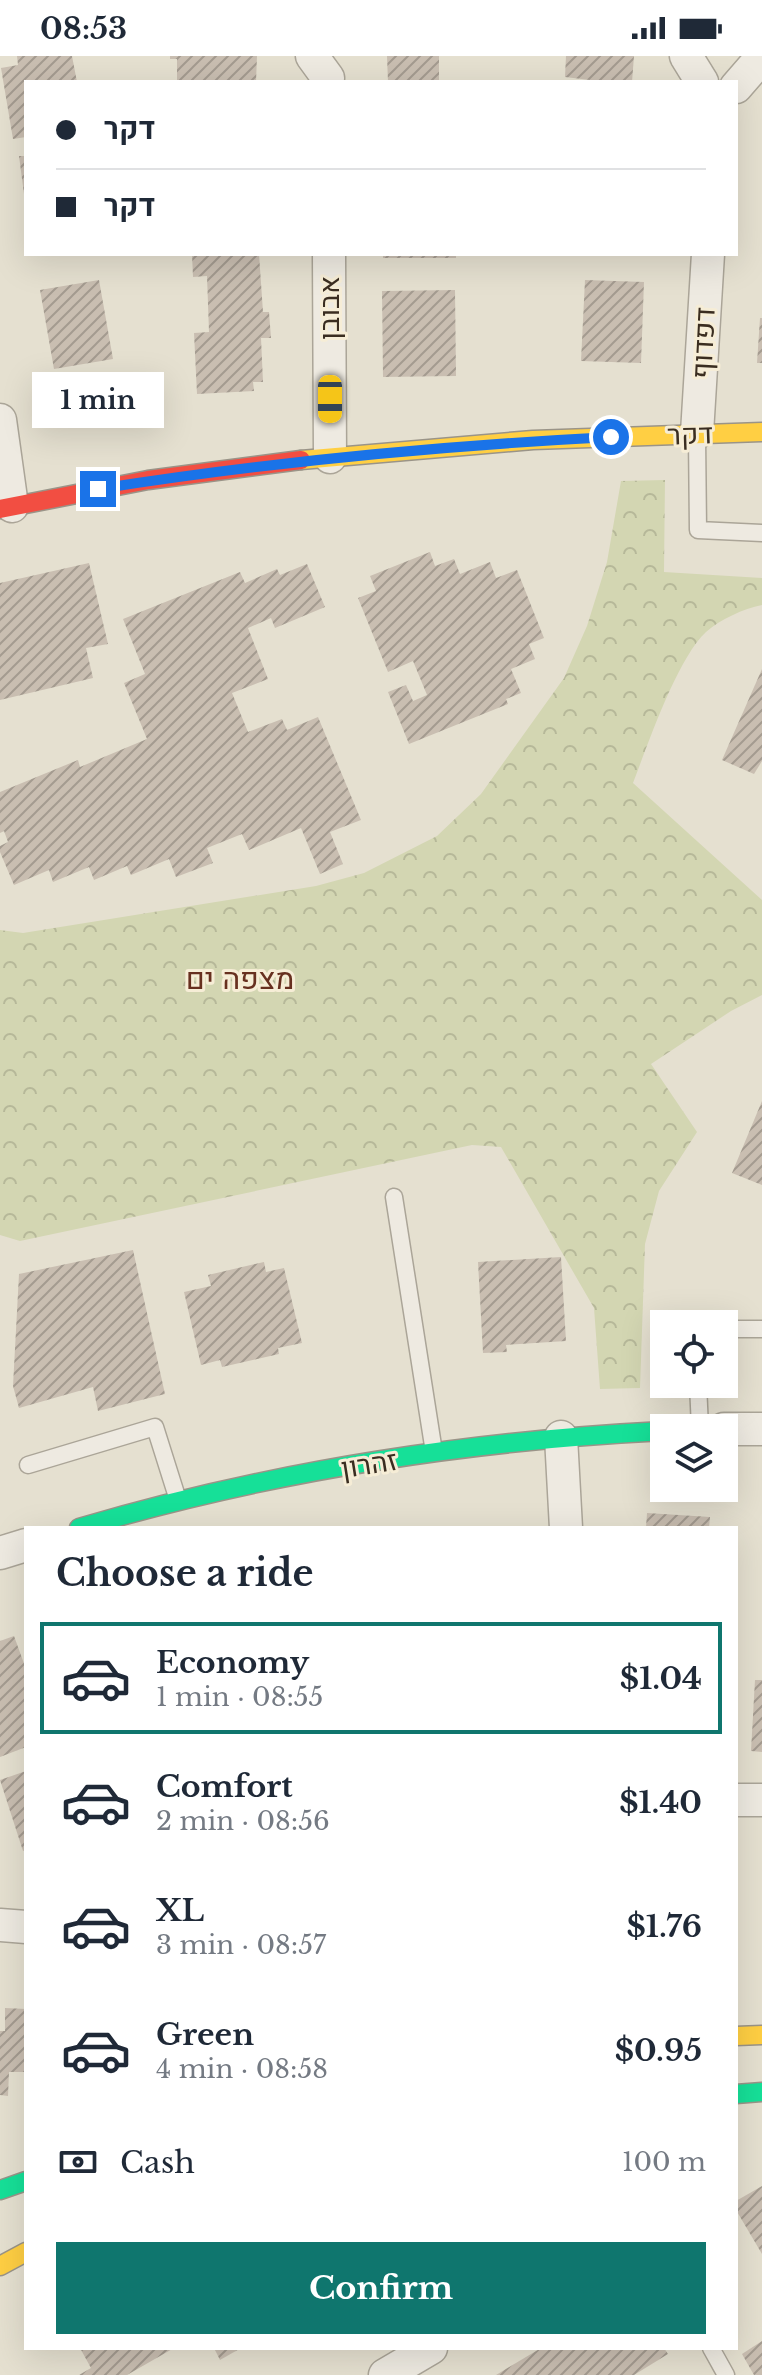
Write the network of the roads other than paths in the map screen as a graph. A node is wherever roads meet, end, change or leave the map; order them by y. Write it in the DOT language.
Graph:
graph roads {
  1 [pos="686,56"];
  2 [pos="762,57"];
  3 [pos="701,80"];
  4 [pos="738,85"];
  5 [pos="329,256"];
  6 [pos="708,256"];
  7 [pos="0,420"];
  8 [pos="762,432"];
  9 [pos="697,433"];
  10 [pos="330,457"];
  11 [pos="6,508"];
  12 [pos="762,533"];
  13 [pos="394,1197"];
  14 [pos="738,1329"];
  15 [pos="762,1329"];
  16 [pos="738,1429"];
  17 [pos="762,1429"];
  18 [pos="650,1432"];
  19 [pos="561,1437"];
  20 [pos="434,1454"];
  21 [pos="28,1465"];
  22 [pos="182,1515"];
  23 [pos="95,1526"];
  24 [pos="566,1526"];
  25 [pos="24,1546"];
  26 [pos="0,1553"];
  27 [pos="738,1800"];
  28 [pos="762,1800"];
  29 [pos="0,1925"];
  30 [pos="24,1927"];
  31 [pos="762,2035"];
  32 [pos="738,2036"];
  33 [pos="762,2092"];
  34 [pos="738,2094"];
  35 [pos="24,2182"];
  36 [pos="0,2190"];
  37 [pos="24,2253"];
  38 [pos="0,2266"];
  39 [pos="428,2350"];
  40 [pos="712,2350"];
  41 [pos="385,2375"];
  42 [pos="726,2375"];
  1 -- 3 [label="street"];
  2 -- 4 [label="street"];
  5 -- 10 [label="street, אבובן"];
  6 -- 9 [label="street, דפדוף"];
  7 -- 11 [label="street"];
  8 -- 9 [label="street, דקר"];
  9 -- 10 [label="street, דקר"];
  9 -- 12 [label="lane"];
  10 -- 11 [label="street, דקר"];
  13 -- 20 [label="lane"];
  14 -- 15 [label="lane"];
  16 -- 17 [label="street"];
  18 -- 19 [label="street, זהרון"];
  19 -- 20 [label="street, זהרון"];
  19 -- 24 [label="street"];
  20 -- 22 [label="street, זהרון"];
  21 -- 22 [label="lane"];
  22 -- 23 [label="street, זהרון"];
  25 -- 26 [label="street"];
  27 -- 28 [label="street"];
  29 -- 30 [label="street"];
  31 -- 32 [label="street"];
  33 -- 34 [label="street"];
  35 -- 36 [label="street"];
  37 -- 38 [label="street"];
  39 -- 41 [label="street"];
  40 -- 42 [label="lane"];
}
